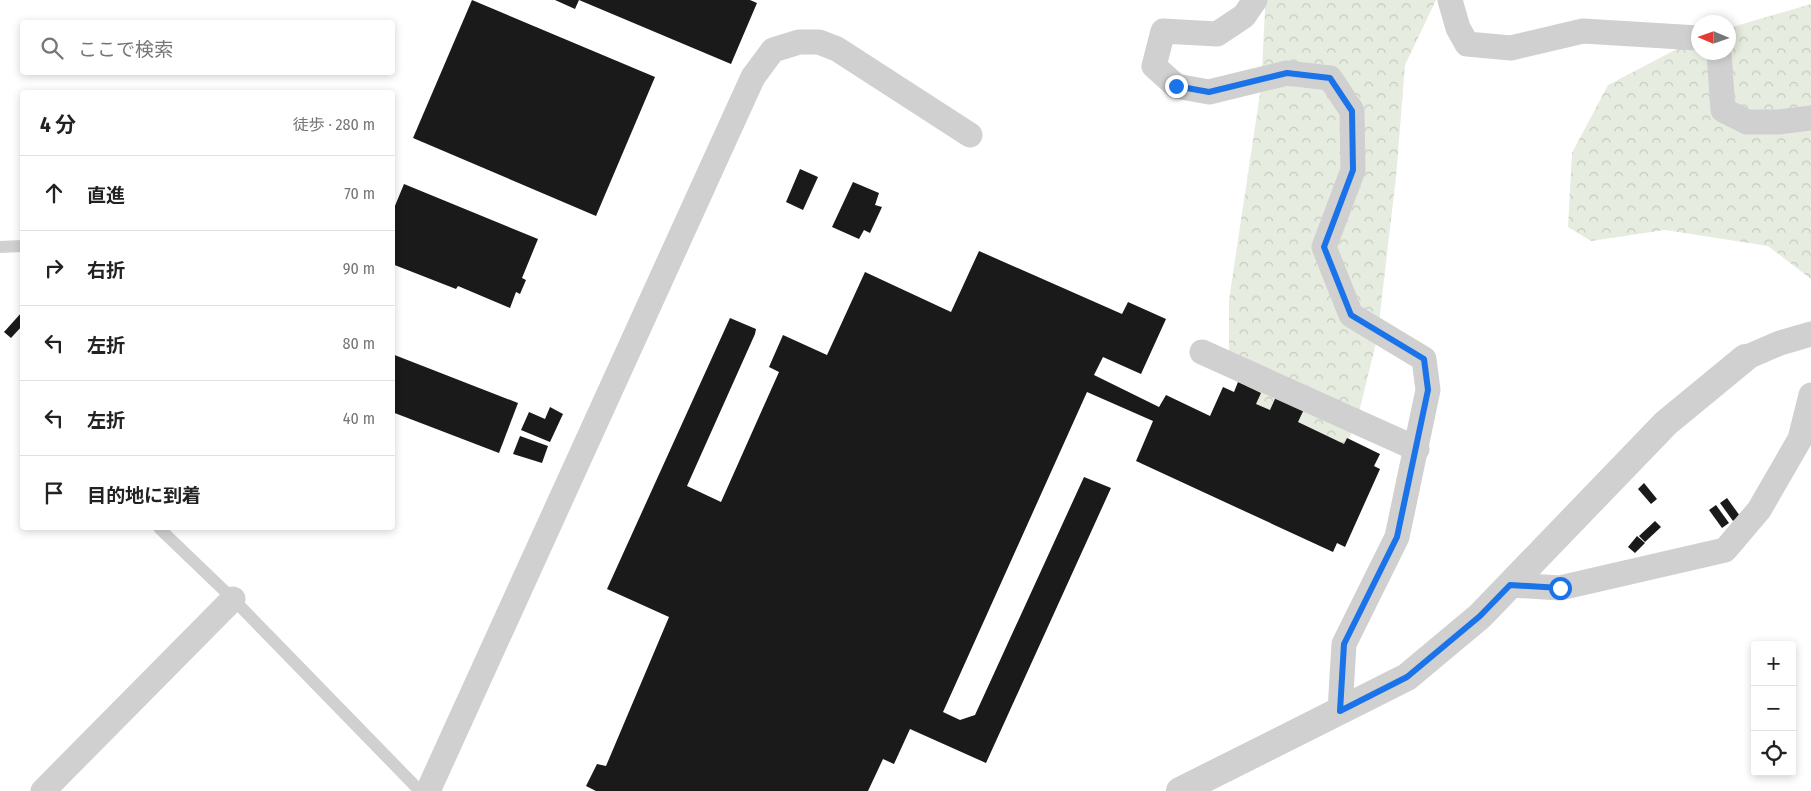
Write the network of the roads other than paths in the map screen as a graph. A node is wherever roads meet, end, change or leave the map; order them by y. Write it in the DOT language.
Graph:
graph roads {
  1 [pos="1255,0"];
  2 [pos="1450,0"];
  3 [pos="1691,38"];
  4 [pos="1720,60"];
  5 [pos="1811,118"];
  6 [pos="970,135"];
  7 [pos="20,246"];
  8 [pos="0,247"];
  9 [pos="1811,334"];
  10 [pos="1202,352"];
  11 [pos="1745,358"];
  12 [pos="1811,395"];
  13 [pos="1417,449"];
  14 [pos="161,530"];
  15 [pos="1510,585"];
  16 [pos="233,599"];
  17 [pos="1340,711"];
  18 [pos="43,791"];
  19 [pos="420,791"];
  20 [pos="428,791"];
  21 [pos="1180,791"];
  1 -- 13 [label="street"];
  2 -- 3 [label="street"];
  4 -- 5 [label="street"];
  6 -- 20 [label="street"];
  7 -- 8 [label="lane"];
  9 -- 11 [label="street"];
  10 -- 13 [label="street"];
  11 -- 15 [label="street"];
  12 -- 15 [label="street"];
  13 -- 17 [label="street"];
  14 -- 16 [label="lane"];
  15 -- 17 [label="street"];
  16 -- 18 [label="street"];
  16 -- 19 [label="lane"];
  17 -- 21 [label="street"];
}
